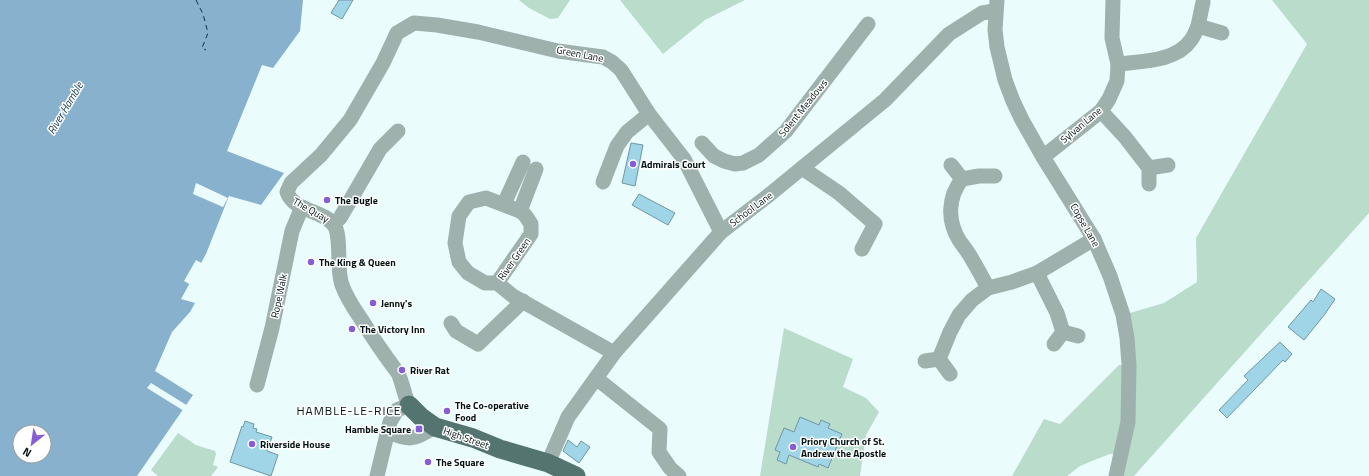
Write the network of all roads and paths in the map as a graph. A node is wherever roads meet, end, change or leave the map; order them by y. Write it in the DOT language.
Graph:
graph roads {
  1 [pos="1112,0"];
  2 [pos="1203,2"];
  3 [pos="996,5"];
  4 [pos="868,24"];
  5 [pos="1198,26"];
  6 [pos="397,33"];
  7 [pos="1222,34"];
  8 [pos="1118,64"];
  9 [pos="1101,111"];
  10 [pos="649,114"];
  11 [pos="398,131"];
  12 [pos="1043,157"];
  13 [pos="684,159"];
  14 [pos="951,165"];
  15 [pos="1168,165"];
  16 [pos="802,168"];
  17 [pos="1149,168"];
  18 [pos="995,176"];
  19 [pos="962,179"];
  20 [pos="603,182"];
  21 [pos="1149,184"];
  22 [pos="504,204"];
  23 [pos="302,207"];
  24 [pos="520,211"];
  25 [pos="333,224"];
  26 [pos="721,232"];
  27 [pos="1094,239"];
  28 [pos="862,249"];
  29 [pos="1037,273"];
  30 [pos="497,283"];
  31 [pos="988,288"];
  32 [pos="523,301"];
  33 [pos="451,323"];
  34 [pos="1054,344"];
  35 [pos="614,353"];
  36 [pos="950,374"];
  37 [pos="596,378"];
  38 [pos="257,385"];
  39 [pos="409,405"];
  40 [pos="435,427"];
  41 [pos="387,432"];
  42 [pos="548,463"];
  43 [pos="376,476"];
  44 [pos="576,476"];
  45 [pos="680,476"];
  46 [pos="1116,476"];
  1 -- 8 [label="street, Sylvan Lane"];
  2 -- 5 [label="street"];
  3 -- 12 [label="street, Copse Lane"];
  3 -- 16 [label="street, School Lane"];
  4 -- 13 [label="street, Solent Meadows"];
  5 -- 7 [label="street"];
  5 -- 8 [label="street"];
  6 -- 10 [label="street, Green Lane"];
  6 -- 23 [label="street, The Quay"];
  8 -- 9 [label="street, Sylvan Lane"];
  9 -- 12 [label="street, Sylvan Lane"];
  9 -- 17 [label="street"];
  10 -- 13 [label="street, Green Lane"];
  10 -- 20 [label="street"];
  11 -- 25 [label="street"];
  12 -- 27 [label="street, Copse Lane"];
  13 -- 26 [label="street, Green Lane"];
  14 -- 19 [label="street"];
  15 -- 17 [label="street"];
  16 -- 26 [label="street, School Lane"];
  16 -- 28 [label="street"];
  17 -- 21 [label="street"];
  18 -- 19 [label="street"];
  19 -- 31 [label="street"];
  22 -- 24 [label="street, River Green"];
  22 -- 24 [label="street"];
  22 -- 30 [label="street, River Green"];
  23 -- 25 [label="street, The Quay"];
  23 -- 38 [label="street, Rope Walk"];
  24 -- 30 [label="street, River Green"];
  25 -- 39 [label="street, The Quay"];
  26 -- 35 [label="street, School Lane"];
  27 -- 29 [label="street"];
  27 -- 46 [label="street, Copse Lane"];
  29 -- 31 [label="street"];
  29 -- 34 [label="street"];
  30 -- 32 [label="street, River Green"];
  31 -- 36 [label="street"];
  32 -- 33 [label="street"];
  32 -- 35 [label="street, River Green"];
  35 -- 37 [label="street, School Lane"];
  37 -- 42 [label="street, School Lane"];
  37 -- 45 [label="street"];
  39 -- 40 [label="main road"];
  39 -- 41 [label="street"];
  40 -- 41 [label="street, High Street"];
  40 -- 42 [label="main road, High Street"];
  41 -- 43 [label="street"];
  42 -- 44 [label="main road, High Street"];
}
